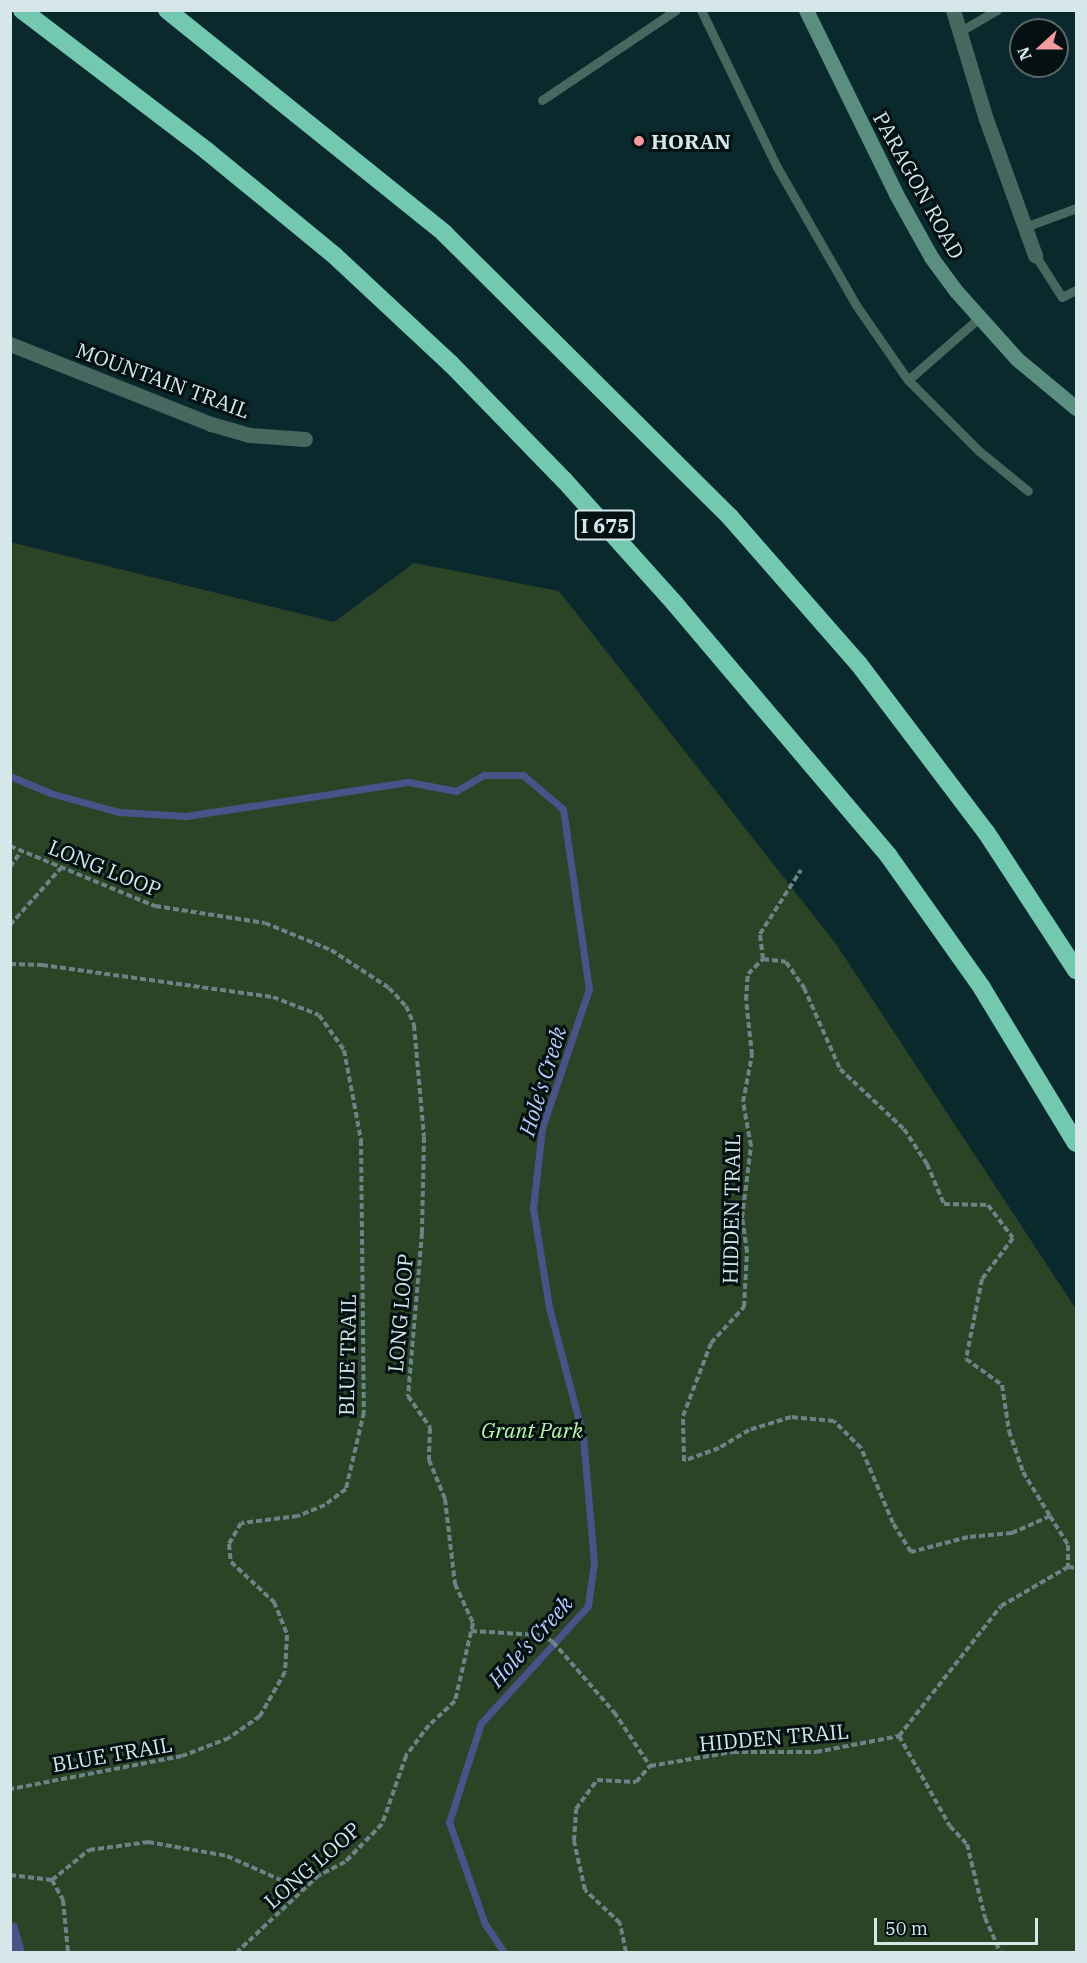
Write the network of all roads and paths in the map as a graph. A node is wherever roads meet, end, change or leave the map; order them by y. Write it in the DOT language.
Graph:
graph roads {
  1 [pos="22,10"];
  2 [pos="167,10"];
  3 [pos="676,10"];
  4 [pos="701,10"];
  5 [pos="806,10"];
  6 [pos="953,10"];
  7 [pos="997,10"];
  8 [pos="959,32"];
  9 [pos="542,100"];
  10 [pos="1077,208"];
  11 [pos="1024,227"];
  12 [pos="1035,255"];
  13 [pos="1077,290"];
  14 [pos="980,317"];
  15 [pos="10,344"];
  16 [pos="908,380"];
  17 [pos="1077,408"];
  18 [pos="305,439"];
  19 [pos="1028,491"];
  20 [pos="10,846"];
  21 [pos="22,850"];
  22 [pos="10,867"];
  23 [pos="61,868"];
  24 [pos="801,870"];
  25 [pos="10,925"];
  26 [pos="763,958"];
  27 [pos="10,964"];
  28 [pos="1077,970"];
  29 [pos="1077,1143"];
  30 [pos="1050,1516"];
  31 [pos="1068,1567"];
  32 [pos="1077,1568"];
  33 [pos="471,1631"];
  34 [pos="899,1736"];
  35 [pos="651,1766"];
  36 [pos="10,1789"];
  37 [pos="10,1875"];
  38 [pos="52,1880"];
  39 [pos="303,1890"];
  40 [pos="68,1953"];
  41 [pos="237,1953"];
  42 [pos="626,1953"];
  43 [pos="1000,1953"];
  1 -- 29 [label="highway, I 675"];
  2 -- 28 [label="highway"];
  3 -- 9 [label="lane"];
  4 -- 16 [label="lane"];
  5 -- 14 [label="street, PARAGON ROAD"];
  6 -- 8 [label="street"];
  7 -- 8 [label="lane"];
  8 -- 11 [label="street"];
  10 -- 11 [label="lane"];
  11 -- 12 [label="street"];
  12 -- 13 [label="lane"];
  14 -- 16 [label="lane"];
  14 -- 17 [label="street, PARAGON ROAD"];
  15 -- 18 [label="street, MOUNTAIN TRAIL"];
  16 -- 19 [label="lane"];
  20 -- 21 [label="path, LONG LOOP"];
  21 -- 22 [label="path"];
  21 -- 23 [label="path, LONG LOOP"];
  23 -- 25 [label="path"];
  23 -- 33 [label="path, LONG LOOP"];
  24 -- 26 [label="path"];
  26 -- 30 [label="path"];
  26 -- 30 [label="path, HIDDEN TRAIL"];
  27 -- 36 [label="path, BLUE TRAIL"];
  30 -- 31 [label="path"];
  31 -- 32 [label="path"];
  31 -- 34 [label="path"];
  33 -- 35 [label="path"];
  33 -- 39 [label="path, LONG LOOP"];
  34 -- 35 [label="path, HIDDEN TRAIL"];
  34 -- 43 [label="path"];
  35 -- 42 [label="path, HIDDEN TRAIL"];
  37 -- 38 [label="path"];
  38 -- 39 [label="path"];
  38 -- 40 [label="path"];
  39 -- 41 [label="path, LONG LOOP"];
}
